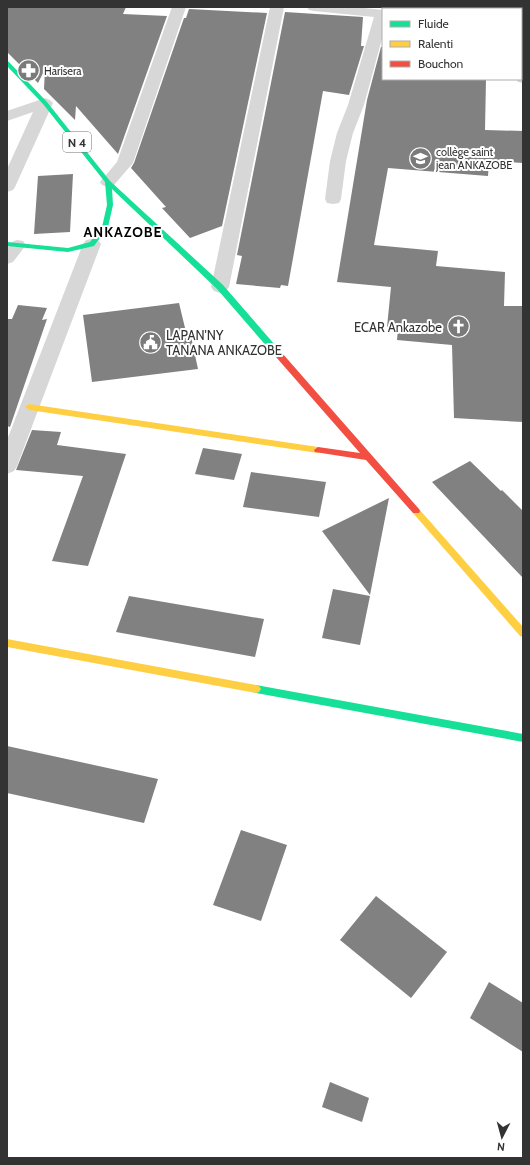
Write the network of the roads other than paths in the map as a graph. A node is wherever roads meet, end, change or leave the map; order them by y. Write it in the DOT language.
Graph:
graph roads {
  1 [pos="179,7"];
  2 [pos="277,7"];
  3 [pos="314,7"];
  4 [pos="382,14"];
  5 [pos="382,17"];
  6 [pos="7,64"];
  7 [pos="45,103"];
  8 [pos="7,116"];
  9 [pos="108,182"];
  10 [pos="7,187"];
  11 [pos="333,199"];
  12 [pos="92,244"];
  13 [pos="10,249"];
  14 [pos="220,287"];
  15 [pos="29,408"];
  16 [pos="369,457"];
  17 [pos="7,466"];
  18 [pos="523,634"];
  19 [pos="7,643"];
  20 [pos="523,738"];
  1 -- 9 [label="street"];
  2 -- 14 [label="street"];
  3 -- 4 [label="street"];
  5 -- 11 [label="street"];
  6 -- 7 [label="street, N 4"];
  7 -- 8 [label="street"];
  7 -- 9 [label="street, N 4"];
  7 -- 10 [label="street"];
  9 -- 12 [label="street"];
  9 -- 14 [label="street"];
  12 -- 13 [label="street"];
  12 -- 15 [label="street"];
  14 -- 16 [label="street"];
  15 -- 16 [label="street"];
  15 -- 17 [label="street"];
  16 -- 18 [label="street"];
  19 -- 20 [label="street"];
}
